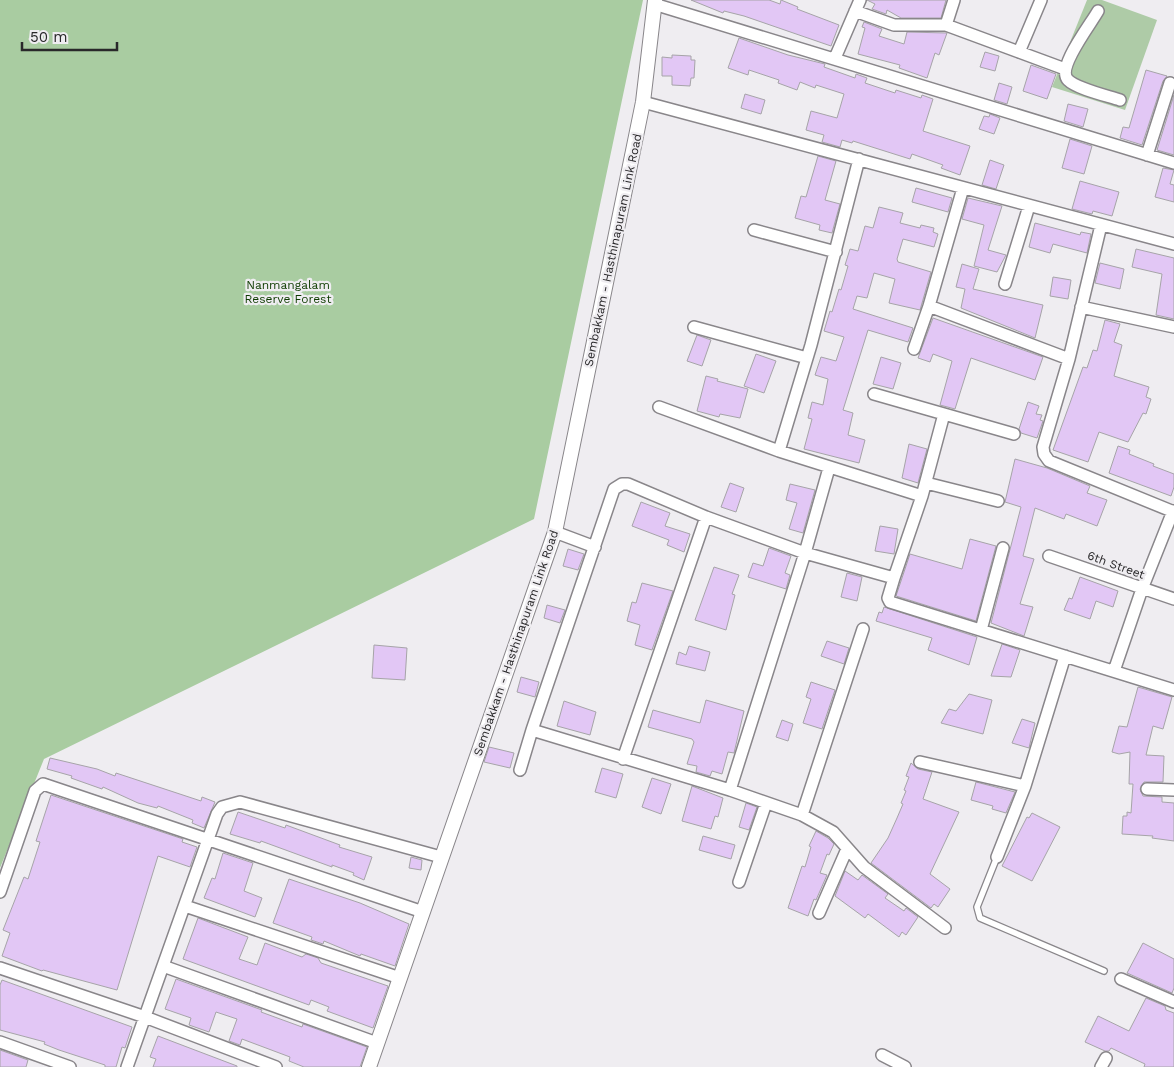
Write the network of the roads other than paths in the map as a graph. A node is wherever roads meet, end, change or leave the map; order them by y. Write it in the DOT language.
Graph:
graph roads {
  1 [pos="954,0"];
  2 [pos="1042,0"];
  3 [pos="655,2"];
  4 [pos="858,5"];
  5 [pos="1098,11"];
  6 [pos="946,25"];
  7 [pos="1019,52"];
  8 [pos="835,58"];
  9 [pos="1065,70"];
  10 [pos="1170,83"];
  11 [pos="1120,100"];
  12 [pos="643,102"];
  13 [pos="1147,155"];
  14 [pos="859,159"];
  15 [pos="1174,163"];
  16 [pos="963,188"];
  17 [pos="1029,206"];
  18 [pos="1102,225"];
  19 [pos="754,230"];
  20 [pos="1174,244"];
  21 [pos="836,252"];
  22 [pos="1005,284"];
  23 [pos="929,306"];
  24 [pos="1081,307"];
  25 [pos="694,327"];
  26 [pos="1174,327"];
  27 [pos="914,349"];
  28 [pos="807,358"];
  29 [pos="1068,359"];
  30 [pos="874,394"];
  31 [pos="659,407"];
  32 [pos="944,414"];
  33 [pos="1014,434"];
  34 [pos="779,451"];
  35 [pos="829,468"];
  36 [pos="926,483"];
  37 [pos="922,496"];
  38 [pos="998,501"];
  39 [pos="1174,512"];
  40 [pos="706,517"];
  41 [pos="555,532"];
  42 [pos="595,547"];
  43 [pos="1002,548"];
  44 [pos="805,553"];
  45 [pos="1049,556"];
  46 [pos="894,578"];
  47 [pos="1142,589"];
  48 [pos="1174,599"];
  49 [pos="863,629"];
  50 [pos="981,630"];
  51 [pos="1065,656"];
  52 [pos="1114,671"];
  53 [pos="1174,690"];
  54 [pos="532,730"];
  55 [pos="624,758"];
  56 [pos="920,762"];
  57 [pos="520,770"];
  58 [pos="1025,786"];
  59 [pos="1147,789"];
  60 [pos="730,790"];
  61 [pos="1174,790"];
  62 [pos="766,803"];
  63 [pos="802,815"];
  64 [pos="209,839"];
  65 [pos="847,849"];
  66 [pos="441,857"];
  67 [pos="997,857"];
  68 [pos="739,882"];
  69 [pos="0,892"];
  70 [pos="185,906"];
  71 [pos="423,912"];
  72 [pos="819,914"];
  73 [pos="945,928"];
  74 [pos="163,966"];
  75 [pos="0,968"];
  76 [pos="1104,971"];
  77 [pos="400,978"];
  78 [pos="1121,979"];
  79 [pos="1174,1002"];
  80 [pos="145,1017"];
  81 [pos="0,1042"];
  82 [pos="377,1044"];
  83 [pos="882,1055"];
  84 [pos="70,1067"];
  85 [pos="127,1067"];
  86 [pos="276,1067"];
  87 [pos="369,1067"];
  88 [pos="905,1067"];
  1 -- 6 [label="street"];
  2 -- 7 [label="street"];
  3 -- 8 [label="street"];
  3 -- 12 [label="street, Sembakkam - Hasthinapuram Link Road"];
  4 -- 6 [label="street"];
  4 -- 8 [label="street"];
  5 -- 9 [label="street"];
  6 -- 7 [label="street"];
  7 -- 9 [label="street"];
  8 -- 13 [label="street"];
  9 -- 11 [label="street"];
  10 -- 13 [label="street"];
  12 -- 14 [label="street"];
  12 -- 41 [label="street, Sembakkam - Hasthinapuram Link Road"];
  13 -- 15 [label="street"];
  14 -- 16 [label="street"];
  14 -- 21 [label="street"];
  16 -- 17 [label="street"];
  16 -- 23 [label="street"];
  17 -- 18 [label="street"];
  17 -- 22 [label="street"];
  18 -- 20 [label="street"];
  18 -- 24 [label="street"];
  19 -- 21 [label="street"];
  21 -- 28 [label="street"];
  23 -- 27 [label="street"];
  23 -- 29 [label="street"];
  24 -- 26 [label="street"];
  24 -- 29 [label="street"];
  25 -- 28 [label="street"];
  28 -- 34 [label="street"];
  29 -- 39 [label="street"];
  30 -- 32 [label="street"];
  31 -- 34 [label="street"];
  32 -- 33 [label="street"];
  32 -- 36 [label="street"];
  34 -- 35 [label="street"];
  35 -- 37 [label="street"];
  35 -- 44 [label="street"];
  36 -- 37 [label="street"];
  36 -- 38 [label="street"];
  37 -- 46 [label="street"];
  39 -- 47 [label="street"];
  40 -- 42 [label="street"];
  40 -- 44 [label="street"];
  40 -- 55 [label="street"];
  41 -- 42 [label="street"];
  41 -- 66 [label="street, Sembakkam - Hasthinapuram Link Road"];
  42 -- 54 [label="street"];
  43 -- 50 [label="street"];
  44 -- 46 [label="street"];
  44 -- 60 [label="street"];
  45 -- 47 [label="street, 6th Street"];
  46 -- 50 [label="street"];
  47 -- 48 [label="street, 6th Street"];
  47 -- 52 [label="street"];
  49 -- 63 [label="street"];
  50 -- 51 [label="street"];
  51 -- 52 [label="street"];
  51 -- 58 [label="street"];
  52 -- 53 [label="street"];
  54 -- 55 [label="street"];
  54 -- 57 [label="street"];
  55 -- 60 [label="street"];
  56 -- 58 [label="street"];
  58 -- 67 [label="street"];
  59 -- 61 [label="street"];
  60 -- 62 [label="street"];
  62 -- 63 [label="street"];
  62 -- 68 [label="street"];
  63 -- 65 [label="street"];
  64 -- 66 [label="street"];
  64 -- 69 [label="street"];
  64 -- 70 [label="street"];
  64 -- 71 [label="street"];
  65 -- 72 [label="street"];
  65 -- 73 [label="street"];
  66 -- 71 [label="street, Sembakkam - Hasthinapuram Link Road"];
  67 -- 76 [label="lane"];
  70 -- 74 [label="street"];
  70 -- 77 [label="street"];
  71 -- 77 [label="street, Sembakkam - Hasthinapuram Link Road"];
  74 -- 80 [label="street"];
  74 -- 82 [label="street"];
  75 -- 80 [label="street"];
  77 -- 82 [label="street, Sembakkam - Hasthinapuram Link Road"];
  78 -- 79 [label="street"];
  80 -- 85 [label="street"];
  80 -- 86 [label="street"];
  81 -- 84 [label="street"];
  82 -- 87 [label="street, Sembakkam - Hasthinapuram Link Road"];
  83 -- 88 [label="street"];
}
